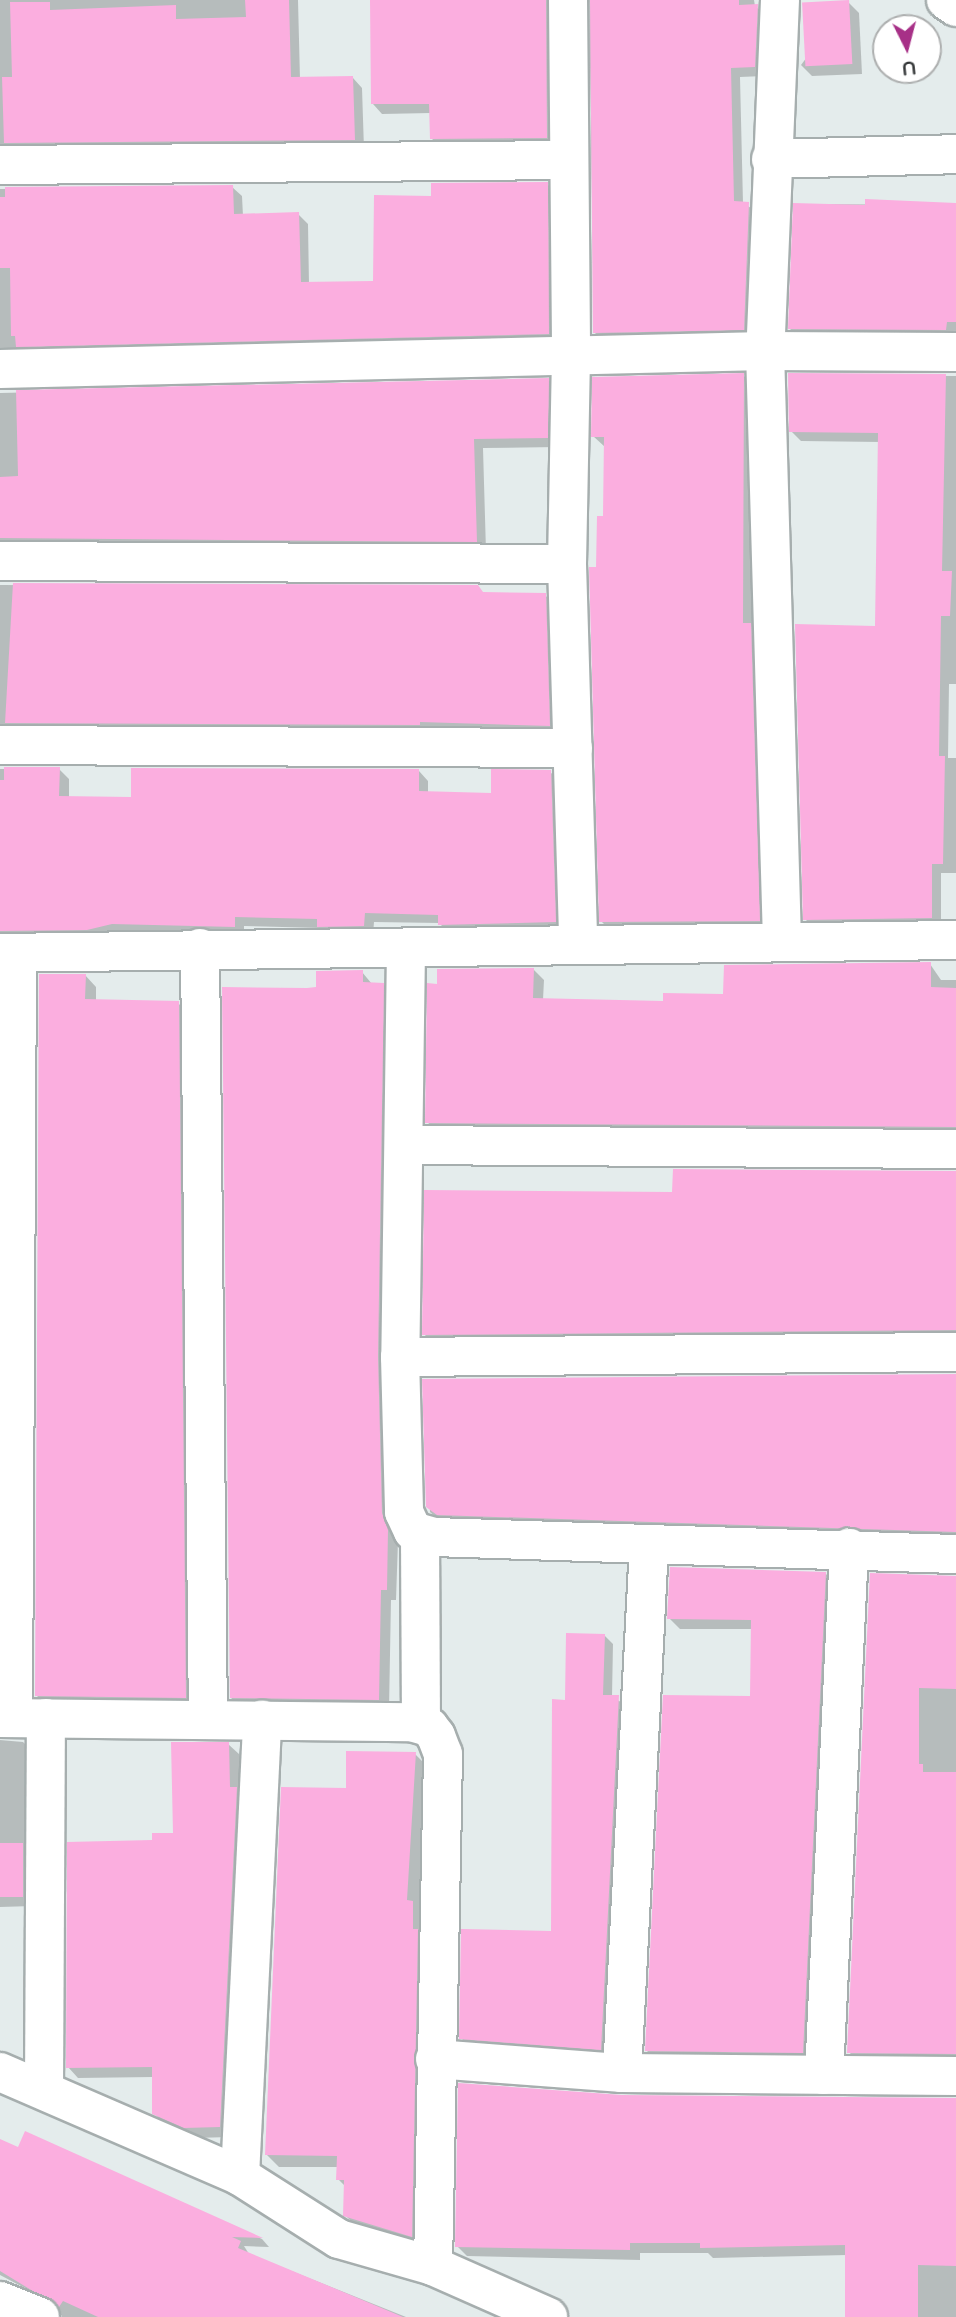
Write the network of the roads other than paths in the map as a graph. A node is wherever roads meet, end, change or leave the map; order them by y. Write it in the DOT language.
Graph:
graph roads {
  1 [pos="568,0"];
  2 [pos="780,0"];
  3 [pos="946,0"];
  4 [pos="956,7"];
  5 [pos="956,154"];
  6 [pos="771,159"];
  7 [pos="569,160"];
  8 [pos="0,165"];
  9 [pos="765,351"];
  10 [pos="956,352"];
  11 [pos="571,356"];
  12 [pos="0,369"];
  13 [pos="0,561"];
  14 [pos="567,564"];
  15 [pos="0,746"];
  16 [pos="573,748"];
  17 [pos="782,940"];
  18 [pos="956,940"];
  19 [pos="578,942"];
  20 [pos="200,948"];
  21 [pos="406,949"];
  22 [pos="8,953"];
  23 [pos="404,1145"];
  24 [pos="956,1149"];
  25 [pos="956,1352"];
  26 [pos="400,1357"];
  27 [pos="420,1535"];
  28 [pos="649,1545"];
  29 [pos="849,1548"];
  30 [pos="956,1554"];
  31 [pos="20,1718"];
  32 [pos="208,1719"];
  33 [pos="262,1720"];
  34 [pos="421,1724"];
  35 [pos="435,2059"];
  36 [pos="0,2071"];
  37 [pos="622,2073"];
  38 [pos="824,2075"];
  39 [pos="956,2076"];
  40 [pos="44,2089"];
  41 [pos="240,2176"];
  42 [pos="433,2266"];
  43 [pos="0,2301"];
  44 [pos="40,2317"];
  45 [pos="548,2317"];
  1 -- 7 [label="street"];
  2 -- 6 [label="street"];
  3 -- 4 [label="street"];
  5 -- 6 [label="street"];
  6 -- 9 [label="street"];
  7 -- 8 [label="street"];
  7 -- 11 [label="street"];
  9 -- 10 [label="street"];
  9 -- 11 [label="street"];
  9 -- 17 [label="street"];
  11 -- 12 [label="street"];
  11 -- 14 [label="street"];
  13 -- 14 [label="street"];
  14 -- 16 [label="street"];
  15 -- 16 [label="street"];
  16 -- 19 [label="street"];
  17 -- 18 [label="street"];
  17 -- 19 [label="street"];
  19 -- 21 [label="street"];
  20 -- 21 [label="street"];
  20 -- 22 [label="street"];
  20 -- 32 [label="street"];
  21 -- 23 [label="street"];
  22 -- 31 [label="street"];
  23 -- 24 [label="street"];
  23 -- 26 [label="street"];
  25 -- 26 [label="street"];
  26 -- 27 [label="street"];
  27 -- 28 [label="street"];
  27 -- 34 [label="street"];
  28 -- 29 [label="street"];
  28 -- 37 [label="street"];
  29 -- 30 [label="street"];
  29 -- 38 [label="street"];
  31 -- 32 [label="street"];
  31 -- 40 [label="street"];
  32 -- 33 [label="street"];
  33 -- 34 [label="street"];
  33 -- 41 [label="street"];
  34 -- 35 [label="street"];
  35 -- 37 [label="street"];
  35 -- 42 [label="street"];
  36 -- 40 [label="street"];
  37 -- 38 [label="street"];
  38 -- 39 [label="street"];
  40 -- 41 [label="street"];
  41 -- 42 [label="street"];
  42 -- 45 [label="street"];
  43 -- 44 [label="street"];
}
